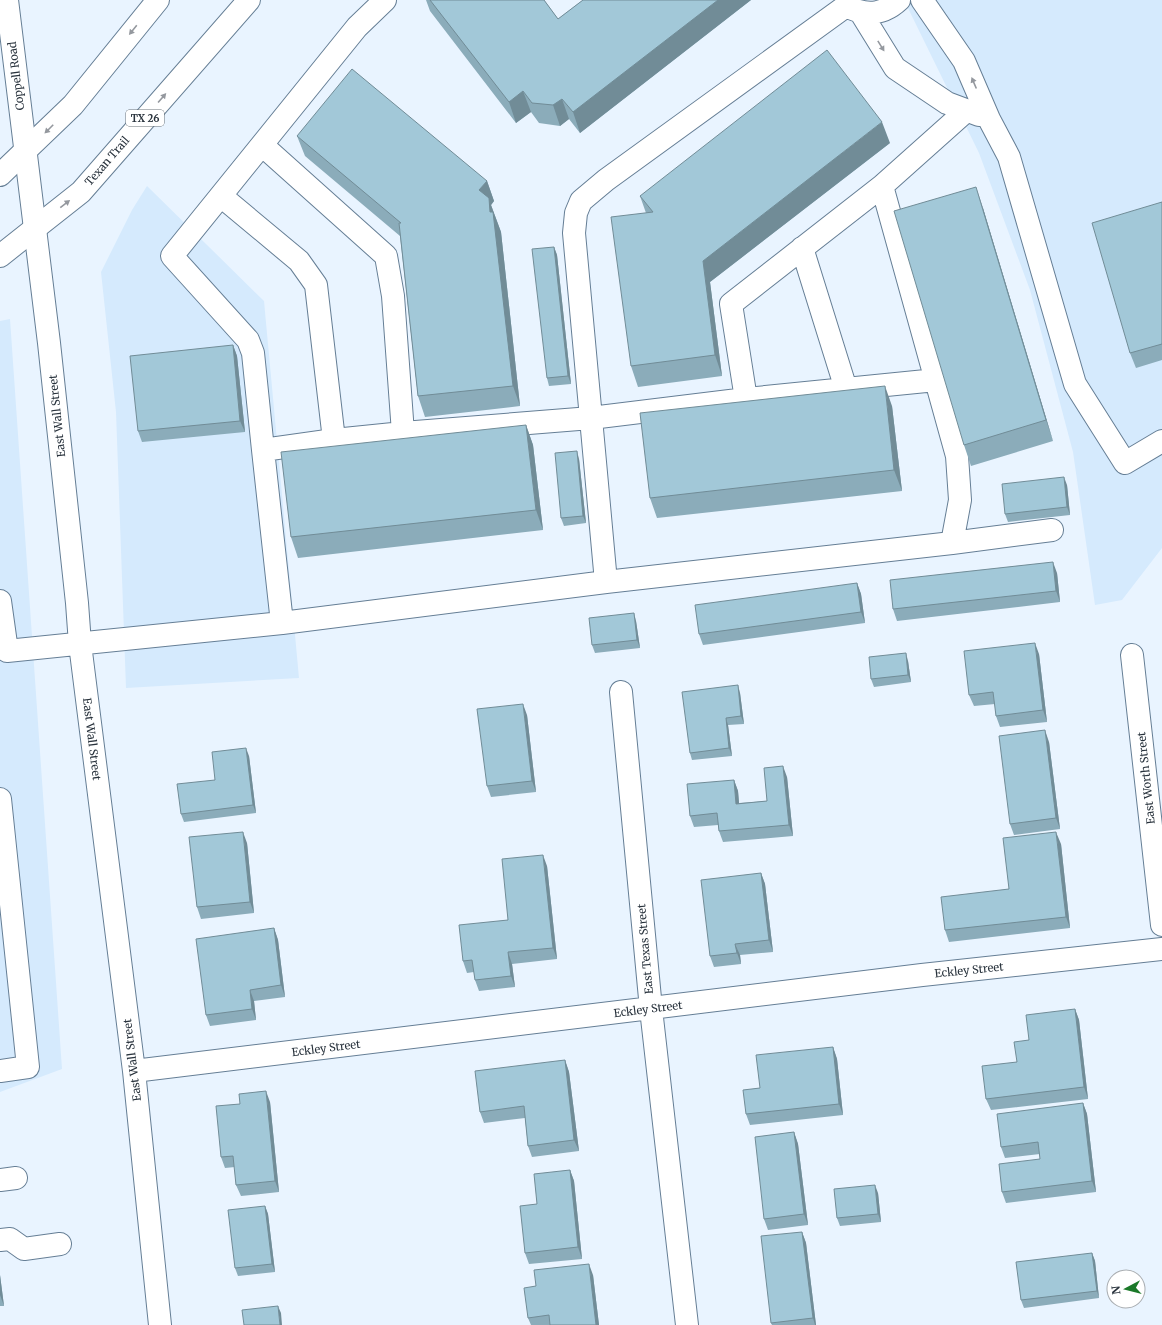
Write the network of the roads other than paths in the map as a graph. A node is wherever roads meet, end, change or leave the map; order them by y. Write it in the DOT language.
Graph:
graph roads {
  1 [pos="7,0"];
  2 [pos="158,0"];
  3 [pos="249,0"];
  4 [pos="385,0"];
  5 [pos="899,0"];
  6 [pos="922,0"];
  7 [pos="849,6"];
  8 [pos="966,110"];
  9 [pos="989,119"];
  10 [pos="262,145"];
  11 [pos="26,152"];
  12 [pos="0,175"];
  13 [pos="882,186"];
  14 [pos="220,196"];
  15 [pos="34,228"];
  16 [pos="802,248"];
  17 [pos="0,256"];
  18 [pos="936,380"];
  19 [pos="846,389"];
  20 [pos="746,399"];
  21 [pos="591,418"];
  22 [pos="403,433"];
  23 [pos="334,440"];
  24 [pos="1162,441"];
  25 [pos="263,450"];
  26 [pos="1052,530"];
  27 [pos="952,543"];
  28 [pos="606,582"];
  29 [pos="0,601"];
  30 [pos="282,623"];
  31 [pos="80,644"];
  32 [pos="3,652"];
  33 [pos="1132,655"];
  34 [pos="621,692"];
  35 [pos="0,799"];
  36 [pos="5,895"];
  37 [pos="1162,925"];
  38 [pos="1162,949"];
  39 [pos="651,1009"];
  40 [pos="0,1071"];
  41 [pos="134,1071"];
  42 [pos="0,1240"];
  43 [pos="60,1244"];
  44 [pos="160,1325"];
  45 [pos="687,1325"];
  1 -- 11 [label="street, Coppell Road"];
  2 -- 11 [label="street, one-way"];
  15 -- 3 [label="street, Texan Trail / TX 26, one-way"];
  4 -- 10 [label="street"];
  5 -- 7 [label="street"];
  9 -- 6 [label="street, one-way"];
  7 -- 8 [label="street, one-way"];
  7 -- 21 [label="street"];
  8 -- 9 [label="street"];
  8 -- 13 [label="street"];
  9 -- 24 [label="street"];
  10 -- 14 [label="street"];
  10 -- 22 [label="street"];
  11 -- 12 [label="street"];
  11 -- 15 [label="street, East Wall Street"];
  13 -- 16 [label="street"];
  13 -- 18 [label="street"];
  14 -- 23 [label="street"];
  14 -- 25 [label="street"];
  15 -- 17 [label="street, Texan Trail / TX 26"];
  15 -- 31 [label="street, East Wall Street"];
  16 -- 19 [label="street"];
  16 -- 20 [label="street"];
  18 -- 19 [label="street"];
  18 -- 27 [label="street"];
  19 -- 20 [label="street"];
  20 -- 21 [label="street"];
  21 -- 22 [label="street"];
  21 -- 28 [label="street"];
  22 -- 23 [label="street"];
  23 -- 25 [label="street"];
  25 -- 30 [label="street"];
  26 -- 27 [label="street"];
  27 -- 28 [label="street"];
  28 -- 30 [label="street"];
  29 -- 32 [label="street"];
  30 -- 31 [label="street"];
  31 -- 32 [label="street"];
  31 -- 41 [label="street, East Wall Street"];
  33 -- 37 [label="street, East Worth Street"];
  34 -- 39 [label="street, East Texas Street"];
  35 -- 36 [label="street"];
  36 -- 40 [label="street"];
  38 -- 39 [label="street, Eckley Street"];
  39 -- 41 [label="street, Eckley Street"];
  39 -- 45 [label="street, East Texas Street"];
  41 -- 44 [label="street, East Wall Street"];
  42 -- 43 [label="street"];
}
